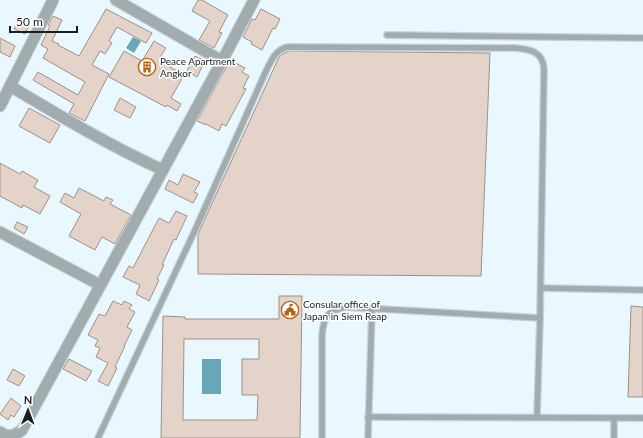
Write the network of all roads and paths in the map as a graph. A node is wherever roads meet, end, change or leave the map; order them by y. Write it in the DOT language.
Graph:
graph roads {
  1 [pos="54,0"];
  2 [pos="116,0"];
  3 [pos="254,0"];
  4 [pos="387,35"];
  5 [pos="643,38"];
  6 [pos="222,61"];
  7 [pos="10,86"];
  8 [pos="0,106"];
  9 [pos="163,170"];
  10 [pos="0,232"];
  11 [pos="100,285"];
  12 [pos="541,288"];
  13 [pos="643,290"];
  14 [pos="372,309"];
  15 [pos="540,318"];
  16 [pos="368,417"];
  17 [pos="537,417"];
  18 [pos="614,418"];
  19 [pos="643,418"];
  20 [pos="0,432"];
  21 [pos="98,438"];
  22 [pos="322,438"];
  23 [pos="368,438"];
  24 [pos="614,438"];
  1 -- 7 [label="street"];
  2 -- 6 [label="street"];
  3 -- 6 [label="street"];
  4 -- 5 [label="lane"];
  6 -- 9 [label="street"];
  7 -- 8 [label="street"];
  7 -- 9 [label="street"];
  9 -- 11 [label="street"];
  10 -- 11 [label="street"];
  11 -- 20 [label="street"];
  12 -- 13 [label="lane"];
  12 -- 15 [label="lane"];
  12 -- 21 [label="lane"];
  14 -- 15 [label="lane"];
  14 -- 16 [label="lane"];
  14 -- 22 [label="lane"];
  15 -- 17 [label="lane"];
  16 -- 17 [label="lane"];
  16 -- 23 [label="lane"];
  17 -- 18 [label="lane"];
  18 -- 19 [label="lane"];
  18 -- 24 [label="lane"];
}
